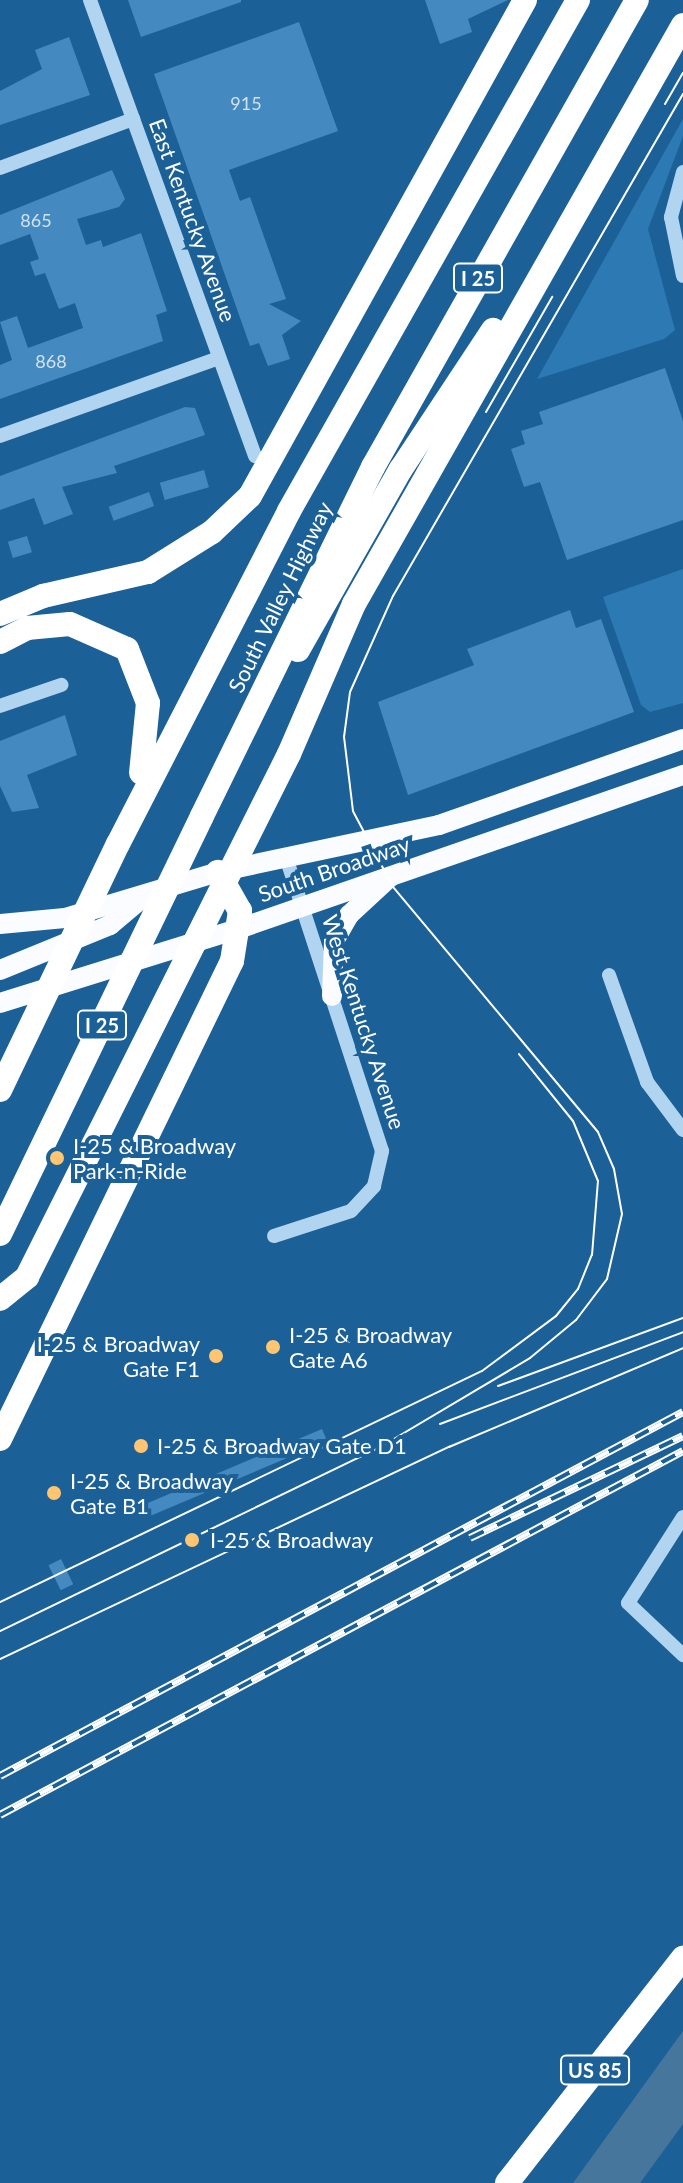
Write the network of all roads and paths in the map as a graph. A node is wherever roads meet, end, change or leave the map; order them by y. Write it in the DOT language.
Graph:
graph roads {
  1 [pos="90,0"];
  2 [pos="525,0"];
  3 [pos="578,0"];
  4 [pos="637,0"];
  5 [pos="683,25"];
  6 [pos="133,119"];
  7 [pos="617,142"];
  8 [pos="0,168"];
  9 [pos="683,172"];
  10 [pos="683,276"];
  11 [pos="219,358"];
  12 [pos="0,436"];
  13 [pos="255,456"];
  14 [pos="0,614"];
  15 [pos="0,642"];
  16 [pos="61,685"];
  17 [pos="0,706"];
  18 [pos="683,739"];
  19 [pos="227,769"];
  20 [pos="683,775"];
  21 [pos="118,844"];
  22 [pos="285,855"];
  23 [pos="218,872"];
  24 [pos="396,872"];
  25 [pos="148,893"];
  26 [pos="302,903"];
  27 [pos="0,924"];
  28 [pos="241,928"];
  29 [pos="0,970"];
  30 [pos="609,975"];
  31 [pos="332,996"];
  32 [pos="0,1003"];
  33 [pos="0,1090"];
  34 [pos="683,1130"];
  35 [pos="0,1234"];
  36 [pos="274,1236"];
  37 [pos="0,1299"];
  38 [pos="0,1439"];
  39 [pos="683,1517"];
  40 [pos="683,1655"];
  41 [pos="683,1958"];
  42 [pos="507,2183"];
  1 -- 6 [label="street, East Kentucky Avenue"];
  2 -- 14 [label="highway"];
  3 -- 21 [label="highway, South Valley Highway / I 25"];
  4 -- 19 [label="highway, South Valley Highway / I 25"];
  5 -- 7 [label="highway"];
  6 -- 8 [label="street"];
  6 -- 11 [label="street, East Kentucky Avenue"];
  7 -- 19 [label="highway"];
  7 -- 37 [label="highway, bridge"];
  9 -- 10 [label="street"];
  11 -- 12 [label="street"];
  11 -- 13 [label="street, East Kentucky Avenue"];
  15 -- 21 [label="highway"];
  16 -- 17 [label="street"];
  18 -- 22 [label="main road, South Broadway"];
  19 -- 35 [label="highway, South Valley Highway / I 25, bridge"];
  20 -- 24 [label="main road, South Broadway"];
  21 -- 33 [label="highway, South Valley Highway / I 25, bridge"];
  22 -- 23 [label="main road, South Broadway"];
  22 -- 26 [label="street, West Kentucky Avenue"];
  23 -- 25 [label="main road, South Broadway"];
  23 -- 28 [label="highway"];
  24 -- 26 [label="main road, South Broadway"];
  24 -- 31 [label="main road"];
  25 -- 27 [label="main road, South Broadway"];
  25 -- 29 [label="main road"];
  26 -- 28 [label="main road, South Broadway"];
  26 -- 31 [label="street, West Kentucky Avenue"];
  28 -- 32 [label="main road, South Broadway"];
  28 -- 38 [label="highway"];
  30 -- 34 [label="street"];
  31 -- 36 [label="street, West Kentucky Avenue"];
  39 -- 40 [label="street"];
  41 -- 42 [label="highway, US 85"];
}
